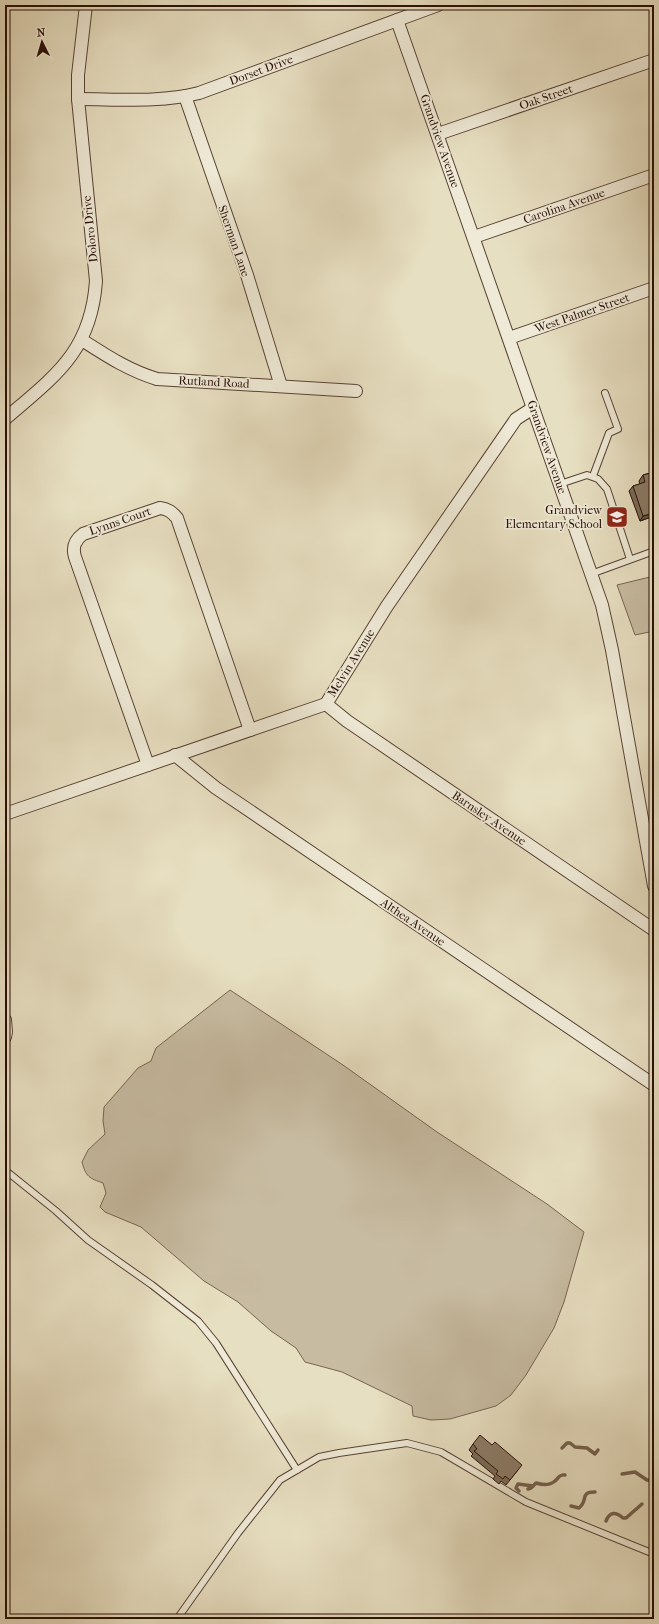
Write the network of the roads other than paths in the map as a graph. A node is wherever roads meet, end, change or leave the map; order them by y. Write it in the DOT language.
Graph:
graph roads {
  1 [pos="86,5"];
  2 [pos="438,5"];
  3 [pos="397,20"];
  4 [pos="654,60"];
  5 [pos="185,96"];
  6 [pos="78,99"];
  7 [pos="438,134"];
  8 [pos="654,175"];
  9 [pos="474,237"];
  10 [pos="654,288"];
  11 [pos="509,338"];
  12 [pos="82,340"];
  13 [pos="281,386"];
  14 [pos="356,391"];
  15 [pos="605,393"];
  16 [pos="533,408"];
  17 [pos="5,419"];
  18 [pos="593,476"];
  19 [pos="560,484"];
  20 [pos="654,551"];
  21 [pos="630,559"];
  22 [pos="591,574"];
  23 [pos="326,704"];
  24 [pos="250,730"];
  25 [pos="175,756"];
  26 [pos="148,765"];
  27 [pos="5,814"];
  28 [pos="654,886"];
  29 [pos="654,930"];
  30 [pos="5,1020"];
  31 [pos="5,1037"];
  32 [pos="654,1085"];
  33 [pos="5,1170"];
  34 [pos="297,1470"];
  35 [pos="654,1554"];
  36 [pos="177,1619"];
  1 -- 6 [label="street, Doloro Drive"];
  2 -- 3 [label="street, Dorset Drive"];
  3 -- 5 [label="street, Dorset Drive"];
  3 -- 7 [label="street, Grandview Avenue"];
  4 -- 7 [label="street, Oak Street"];
  5 -- 6 [label="street, Dorset Drive"];
  5 -- 13 [label="street, Sherman Lane"];
  6 -- 12 [label="street, Doloro Drive"];
  7 -- 9 [label="street, Grandview Avenue"];
  8 -- 9 [label="street, Carolina Avenue"];
  9 -- 11 [label="street, Grandview Avenue"];
  10 -- 11 [label="street, West Palmer Street"];
  11 -- 16 [label="street, Grandview Avenue"];
  12 -- 13 [label="street, Rutland Road"];
  12 -- 17 [label="street, Doloro Drive"];
  13 -- 14 [label="street, Rutland Road"];
  15 -- 18 [label="lane"];
  16 -- 19 [label="street, Grandview Avenue"];
  16 -- 23 [label="street, Melvin Avenue"];
  18 -- 19 [label="lane"];
  18 -- 21 [label="lane"];
  19 -- 22 [label="street, Grandview Avenue"];
  20 -- 21 [label="lane"];
  21 -- 22 [label="lane"];
  22 -- 28 [label="street, Grandview Avenue"];
  23 -- 24 [label="street, Melvin Avenue"];
  23 -- 29 [label="street, Barnsley Avenue"];
  24 -- 25 [label="street, Melvin Avenue"];
  24 -- 26 [label="street, Lynns Court"];
  25 -- 26 [label="street, Melvin Avenue"];
  25 -- 32 [label="street, Althea Avenue"];
  26 -- 27 [label="street, Melvin Avenue"];
  30 -- 31 [label="street"];
  33 -- 34 [label="lane"];
  34 -- 35 [label="lane"];
  34 -- 36 [label="lane"];
}
